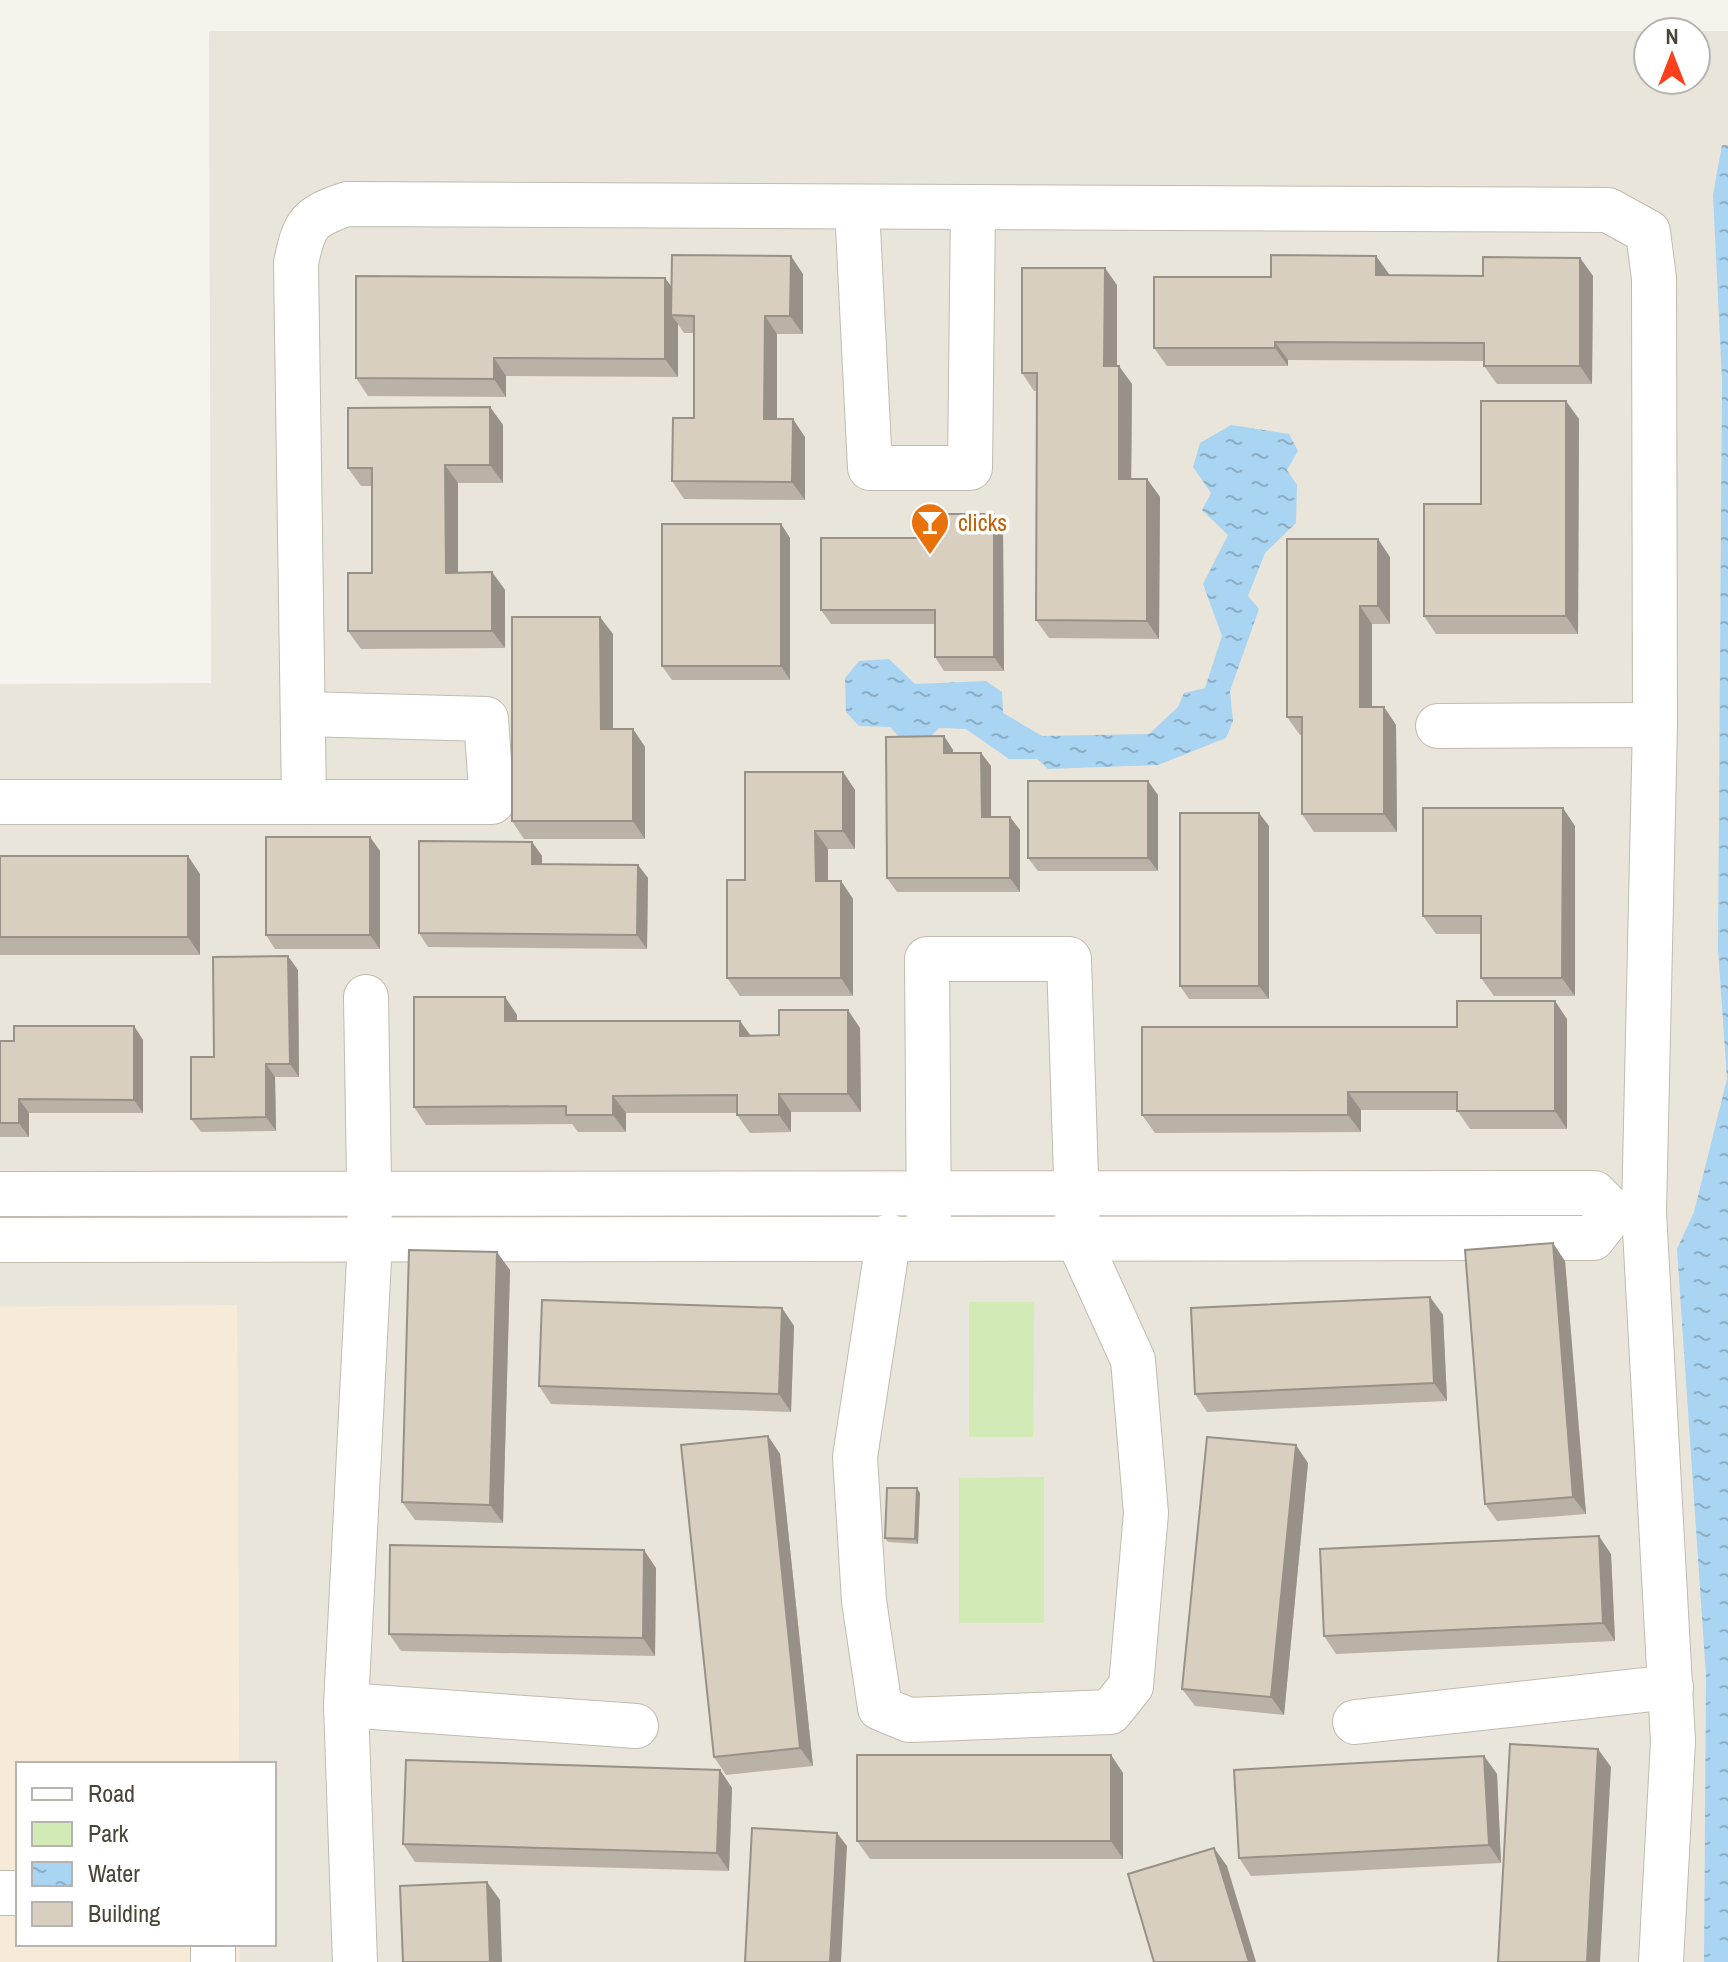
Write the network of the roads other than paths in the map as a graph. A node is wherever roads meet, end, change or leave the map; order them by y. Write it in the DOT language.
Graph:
graph roads {
  1 [pos="857,207"];
  2 [pos="973,207"];
  3 [pos="303,714"];
  4 [pos="1655,725"];
  5 [pos="1438,726"];
  6 [pos="0,802"];
  7 [pos="304,802"];
  8 [pos="366,997"];
  9 [pos="929,1191"];
  10 [pos="369,1192"];
  11 [pos="1077,1193"];
  12 [pos="0,1194"];
  13 [pos="1628,1212"];
  14 [pos="909,1236"];
  15 [pos="1078,1239"];
  16 [pos="0,1240"];
  17 [pos="370,1240"];
  18 [pos="1671,1687"];
  19 [pos="346,1705"];
  20 [pos="1355,1722"];
  21 [pos="636,1726"];
  22 [pos="355,1962"];
  23 [pos="1661,1962"];
  1 -- 2 [label="lane"];
  1 -- 2 [label="lane"];
  1 -- 3 [label="lane"];
  2 -- 4 [label="lane"];
  3 -- 7 [label="lane"];
  3 -- 7 [label="lane"];
  4 -- 5 [label="lane"];
  4 -- 13 [label="lane"];
  6 -- 7 [label="lane"];
  8 -- 10 [label="lane"];
  9 -- 10 [label="lane"];
  9 -- 11 [label="lane"];
  9 -- 11 [label="lane"];
  9 -- 14 [label="lane"];
  10 -- 12 [label="lane"];
  10 -- 17 [label="lane"];
  11 -- 13 [label="lane"];
  11 -- 15 [label="lane"];
  13 -- 15 [label="lane"];
  13 -- 18 [label="lane"];
  14 -- 15 [label="lane"];
  14 -- 15 [label="lane"];
  14 -- 17 [label="lane"];
  16 -- 17 [label="lane"];
  17 -- 19 [label="lane"];
  18 -- 20 [label="lane"];
  18 -- 23 [label="lane"];
  19 -- 21 [label="lane"];
  19 -- 22 [label="lane"];
}
